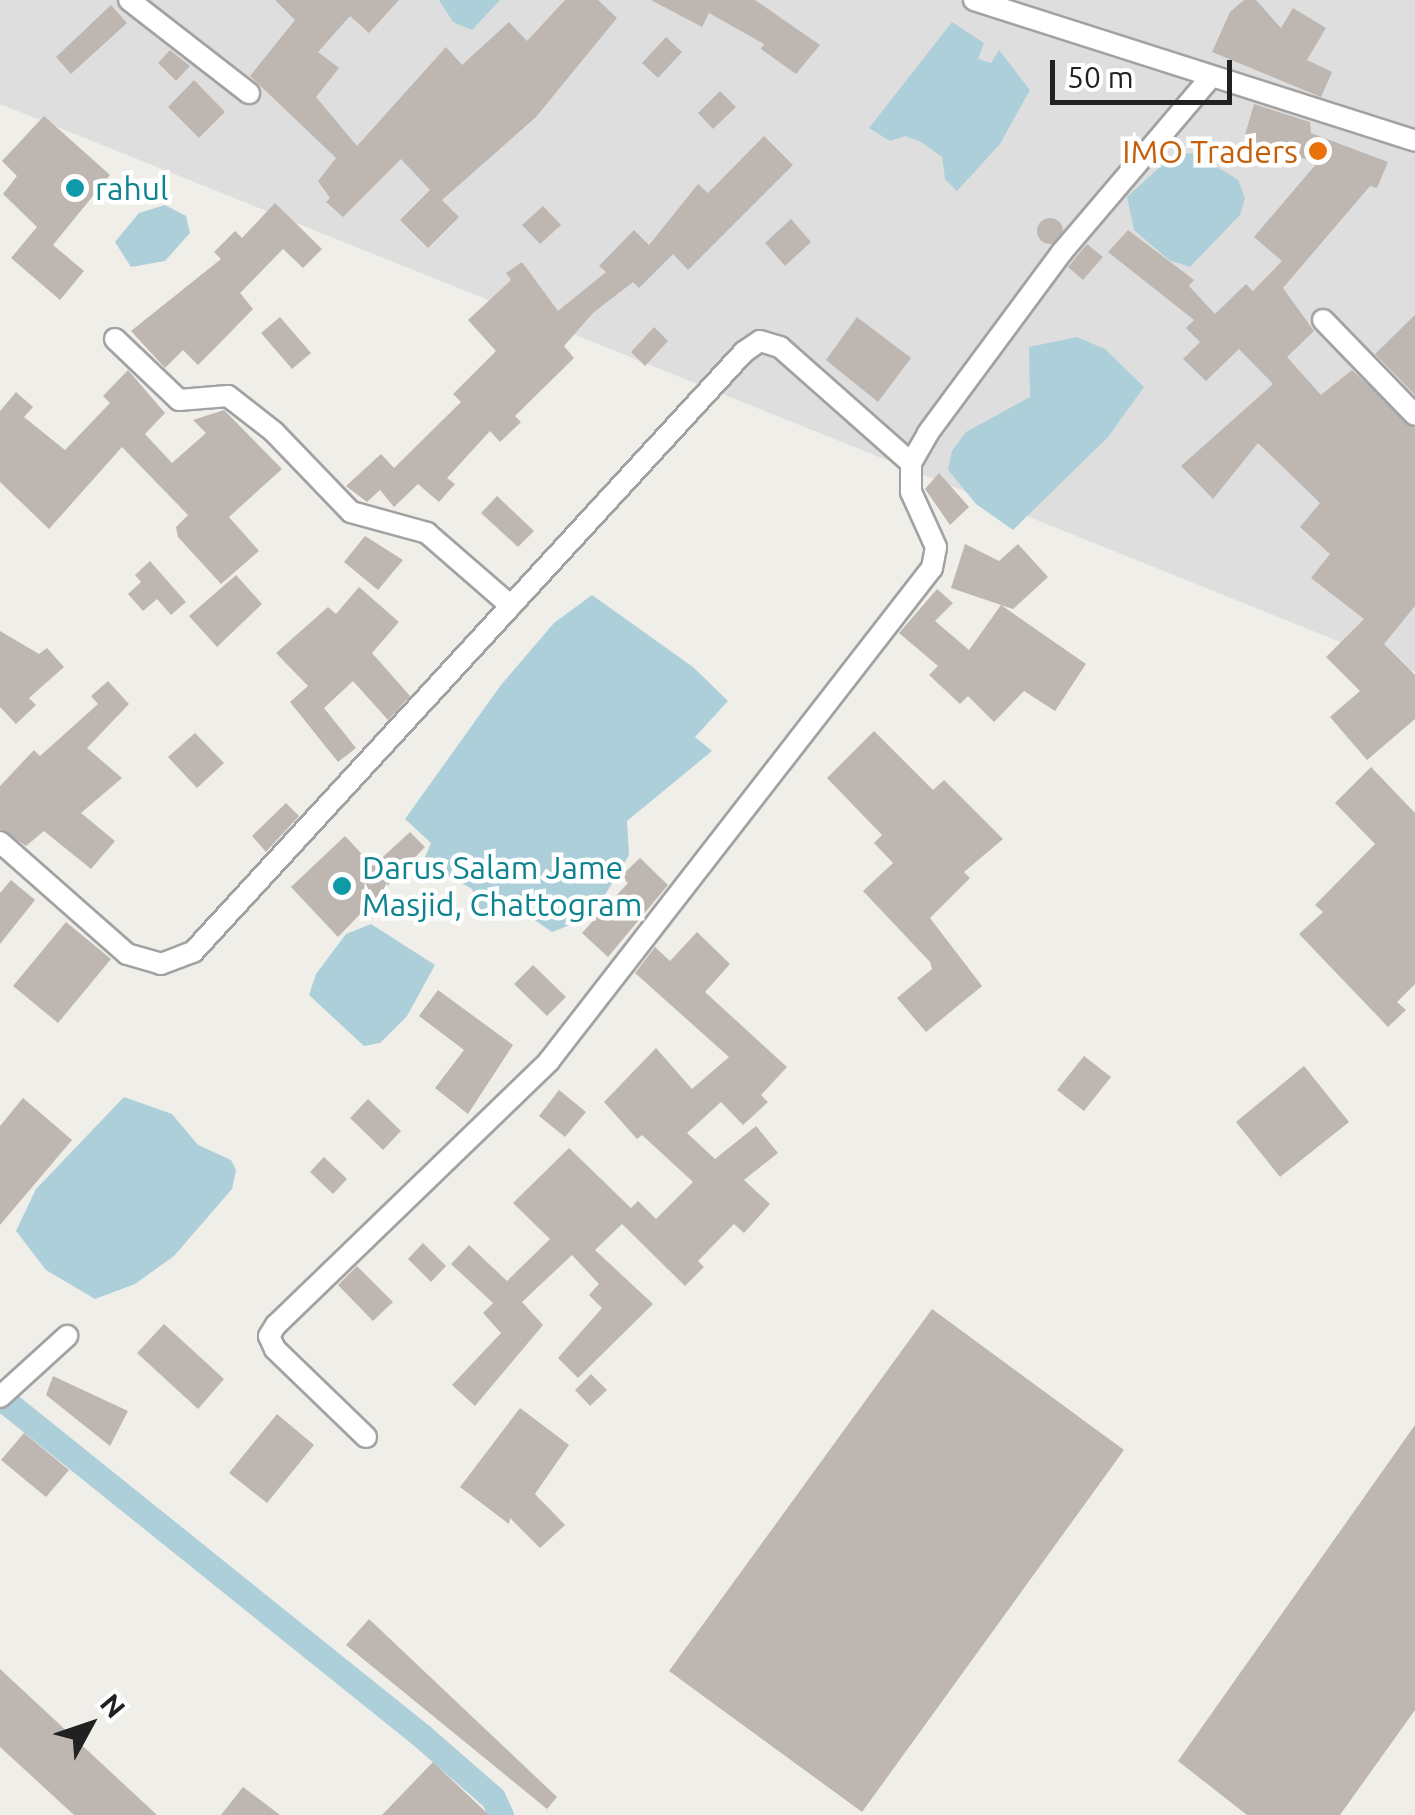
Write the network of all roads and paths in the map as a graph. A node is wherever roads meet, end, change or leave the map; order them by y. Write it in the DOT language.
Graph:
graph roads {
  1 [pos="128,0"];
  2 [pos="974,0"];
  3 [pos="1210,78"];
  4 [pos="248,94"];
  5 [pos="1415,141"];
  6 [pos="1323,320"];
  7 [pos="116,340"];
  8 [pos="1415,415"];
  9 [pos="911,463"];
  10 [pos="511,606"];
  11 [pos="0,842"];
  12 [pos="66,1336"];
  13 [pos="0,1396"];
  14 [pos="366,1437"];
  1 -- 4 [label="street"];
  2 -- 3 [label="street"];
  3 -- 5 [label="street"];
  3 -- 9 [label="street"];
  6 -- 8 [label="street"];
  7 -- 10 [label="street"];
  9 -- 10 [label="street"];
  9 -- 14 [label="street"];
  10 -- 11 [label="street"];
  12 -- 13 [label="street"];
}
